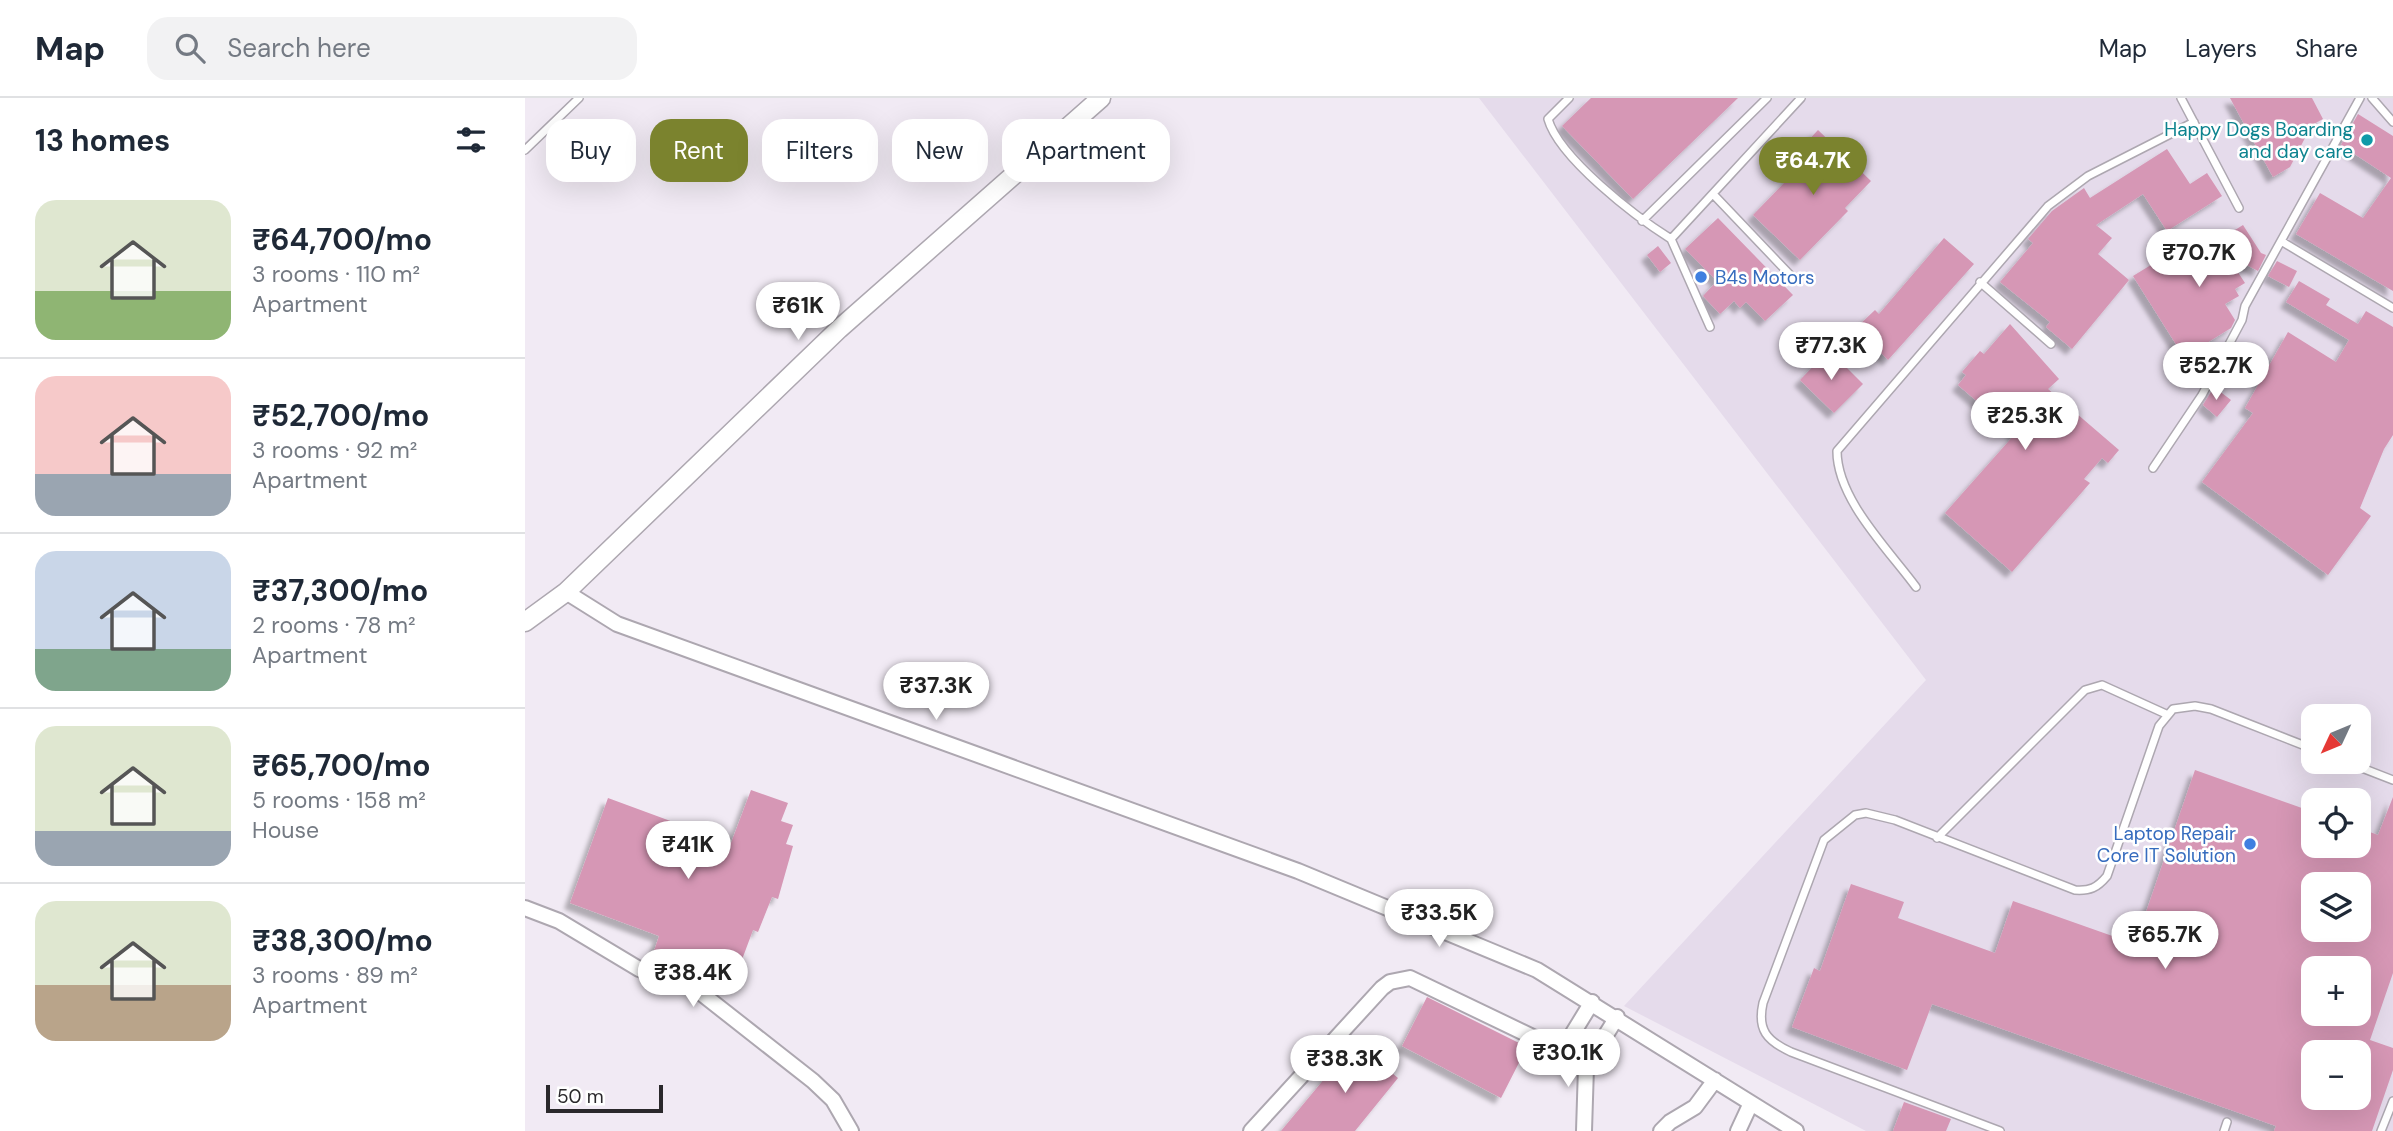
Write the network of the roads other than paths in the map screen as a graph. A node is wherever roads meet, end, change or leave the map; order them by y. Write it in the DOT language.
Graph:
graph roads {
  1 [pos="579,98"];
  2 [pos="1101,98"];
  3 [pos="1569,98"];
  4 [pos="1767,98"];
  5 [pos="1801,98"];
  6 [pos="2181,98"];
  7 [pos="2360,98"];
  8 [pos="2372,98"];
  9 [pos="2194,122"];
  10 [pos="2393,122"];
  11 [pos="525,149"];
  12 [pos="1713,194"];
  13 [pos="2239,208"];
  14 [pos="1642,221"];
  15 [pos="1671,239"];
  16 [pos="2281,241"];
  17 [pos="1794,279"];
  18 [pos="1980,282"];
  19 [pos="2393,308"];
  20 [pos="1710,327"];
  21 [pos="2051,344"];
  22 [pos="2153,468"];
  23 [pos="1916,587"];
  24 [pos="565,592"];
  25 [pos="525,622"];
  26 [pos="2166,714"];
  27 [pos="2301,744"];
  28 [pos="2371,771"];
  29 [pos="2393,780"];
  30 [pos="1937,838"];
  31 [pos="525,908"];
  32 [pos="1592,1002"];
  33 [pos="1617,1017"];
  34 [pos="1562,1051"];
  35 [pos="1586,1067"];
  36 [pos="1715,1080"];
  37 [pos="2393,1101"];
  38 [pos="1751,1103"];
  39 [pos="2227,1122"];
  40 [pos="851,1131"];
  41 [pos="1251,1131"];
  42 [pos="1584,1131"];
  43 [pos="1661,1131"];
  44 [pos="1738,1131"];
  45 [pos="1796,1131"];
  46 [pos="2000,1131"];
  47 [pos="2224,1131"];
  48 [pos="2381,1131"];
  1 -- 11 [label="lane"];
  2 -- 24 [label="street"];
  3 -- 14 [label="lane"];
  4 -- 14 [label="lane"];
  5 -- 12 [label="lane"];
  6 -- 9 [label="lane"];
  7 -- 16 [label="lane"];
  8 -- 10 [label="lane"];
  9 -- 13 [label="lane"];
  9 -- 18 [label="lane"];
  12 -- 15 [label="lane"];
  12 -- 17 [label="lane"];
  14 -- 15 [label="lane"];
  15 -- 20 [label="lane"];
  16 -- 19 [label="lane"];
  16 -- 22 [label="lane"];
  18 -- 21 [label="lane"];
  18 -- 23 [label="lane"];
  24 -- 25 [label="street"];
  24 -- 32 [label="street"];
  26 -- 27 [label="lane"];
  26 -- 30 [label="lane"];
  26 -- 30 [label="lane"];
  28 -- 29 [label="lane"];
  30 -- 46 [label="lane"];
  31 -- 40 [label="street"];
  32 -- 33 [label="street"];
  32 -- 34 [label="street"];
  33 -- 35 [label="street"];
  33 -- 36 [label="street"];
  34 -- 35 [label="street"];
  34 -- 41 [label="street"];
  35 -- 42 [label="street"];
  36 -- 38 [label="street"];
  36 -- 43 [label="street"];
  37 -- 48 [label="lane"];
  38 -- 44 [label="street"];
  38 -- 45 [label="street"];
  39 -- 47 [label="lane"];
}
